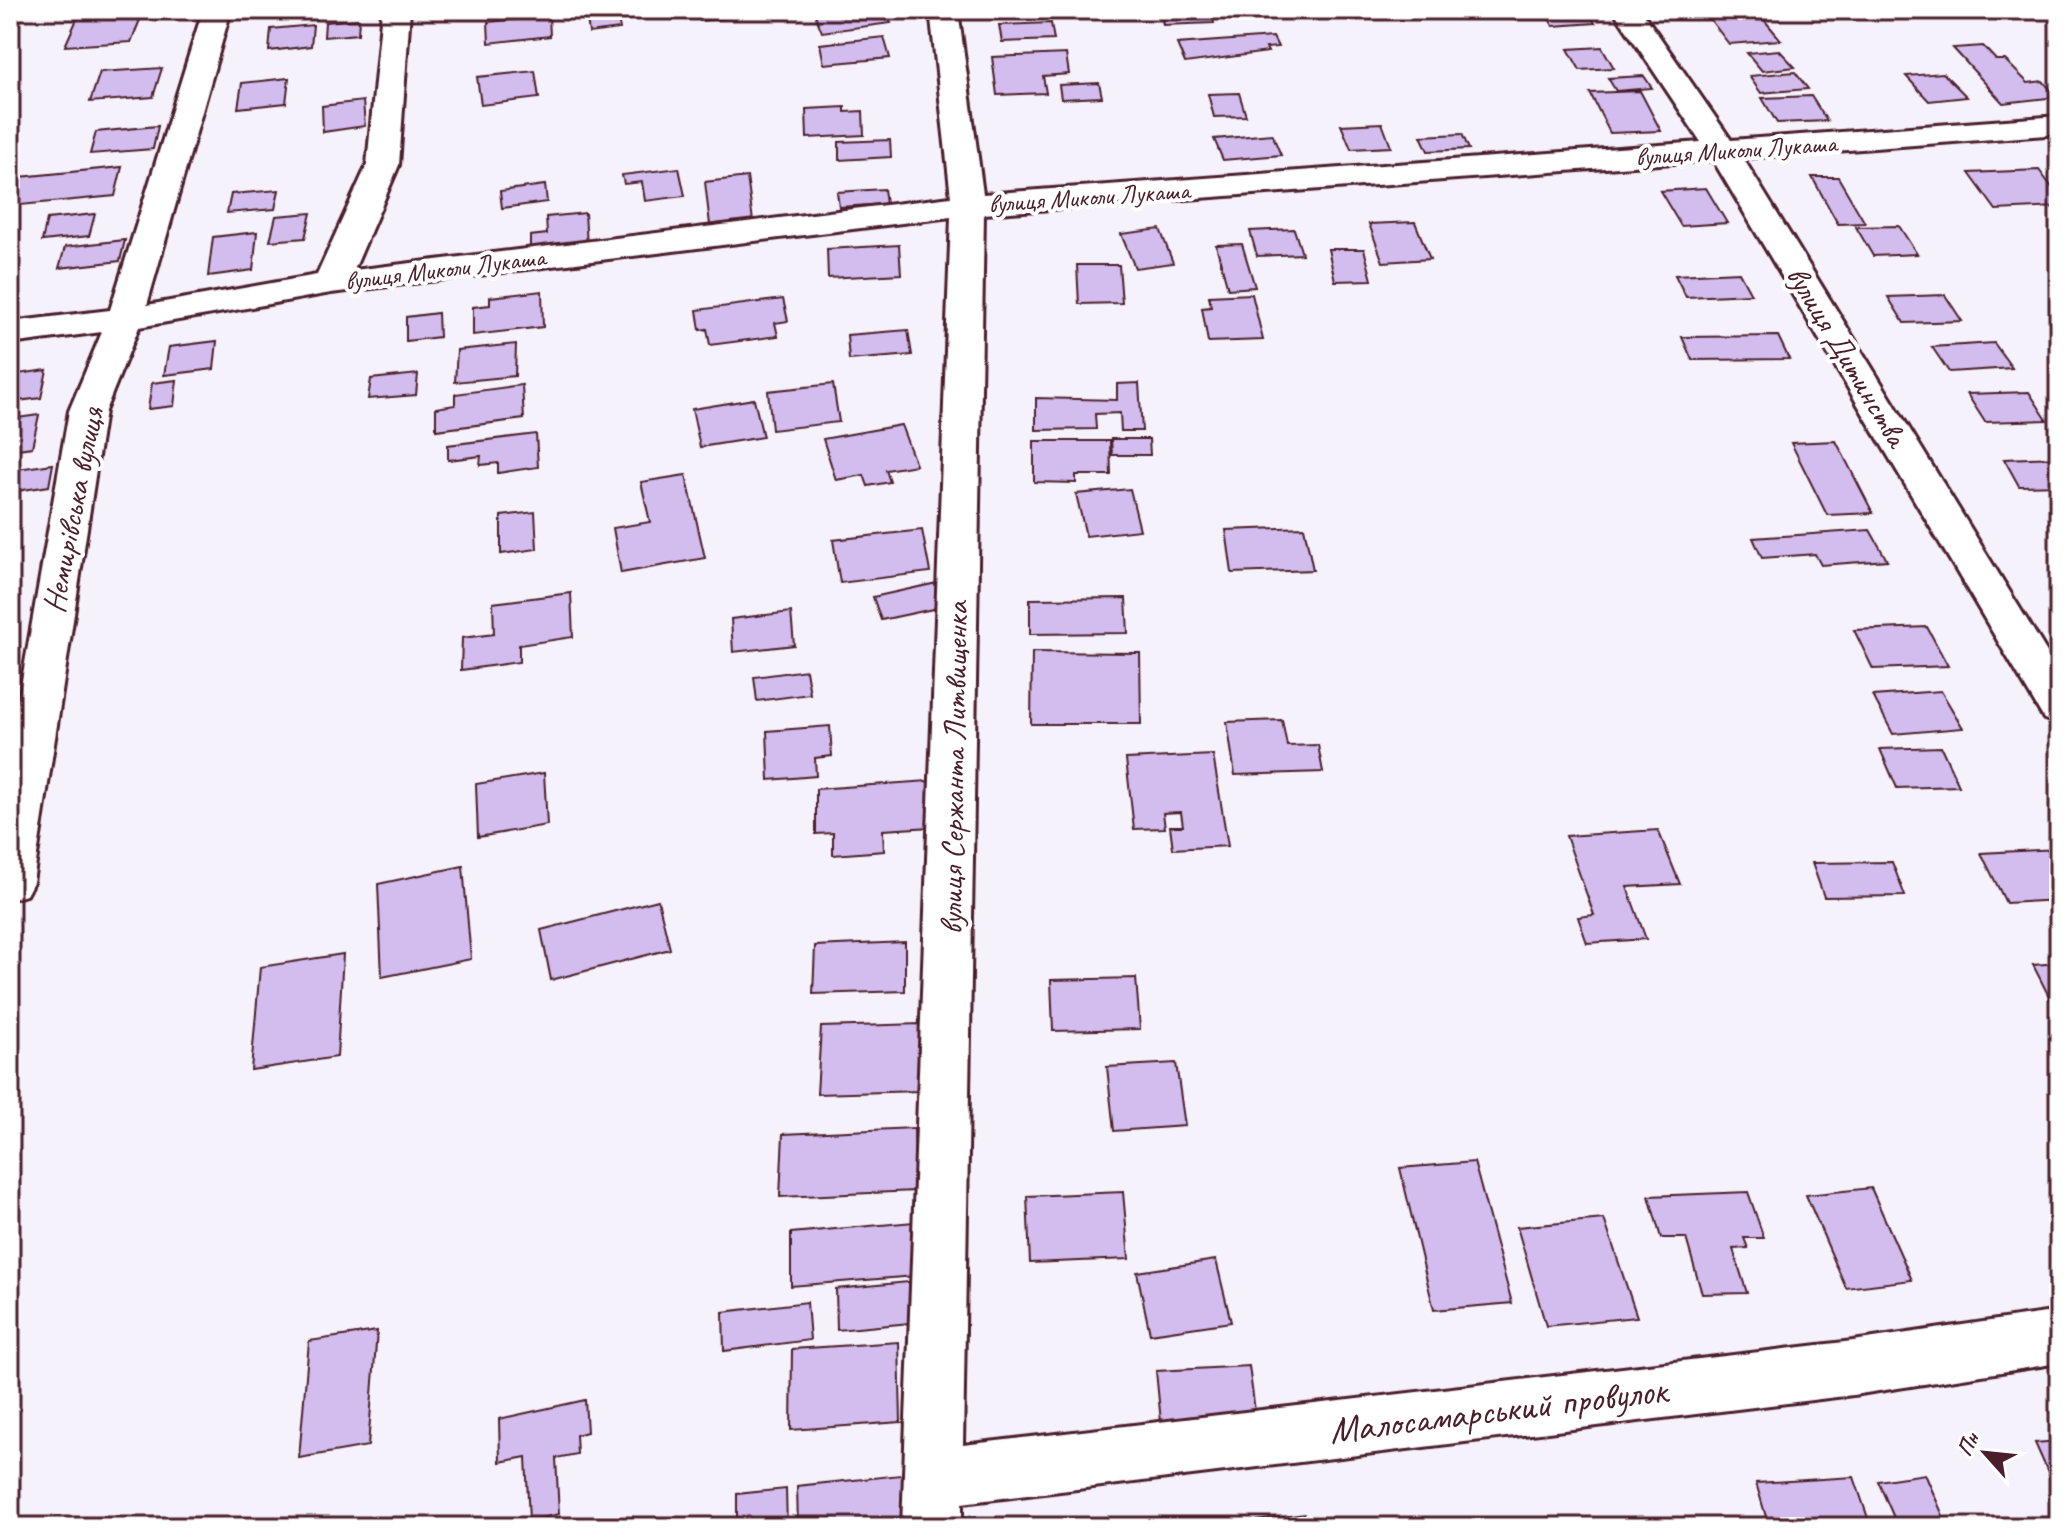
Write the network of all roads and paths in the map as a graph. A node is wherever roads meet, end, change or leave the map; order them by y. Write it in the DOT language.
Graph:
graph roads {
  1 [pos="217,10"];
  2 [pos="396,10"];
  3 [pos="944,10"];
  4 [pos="1627,10"];
  5 [pos="2059,125"];
  6 [pos="1723,151"];
  7 [pos="968,205"];
  8 [pos="331,283"];
  9 [pos="125,319"];
  10 [pos="10,333"];
  11 [pos="2059,708"];
  12 [pos="10,882"];
  13 [pos="2059,1337"];
  14 [pos="934,1502"];
  1 -- 9 [label="street, Немирівська вулиця"];
  2 -- 8 [label="street"];
  3 -- 7 [label="street, вулиця Сержанта Литвищенка"];
  4 -- 6 [label="street, вулиця Дитинства"];
  5 -- 6 [label="street, вулиця Миколи Лукаша"];
  6 -- 7 [label="street, вулиця Миколи Лукаша"];
  6 -- 11 [label="street, вулиця Дитинства"];
  7 -- 8 [label="street, вулиця Миколи Лукаша"];
  7 -- 14 [label="street, вулиця Сержанта Литвищенка"];
  8 -- 9 [label="street, вулиця Миколи Лукаша"];
  9 -- 10 [label="street, вулиця Миколи Лукаша"];
  9 -- 12 [label="street, Немирівська вулиця"];
  13 -- 14 [label="street, Малосамарський провулок"];
}
